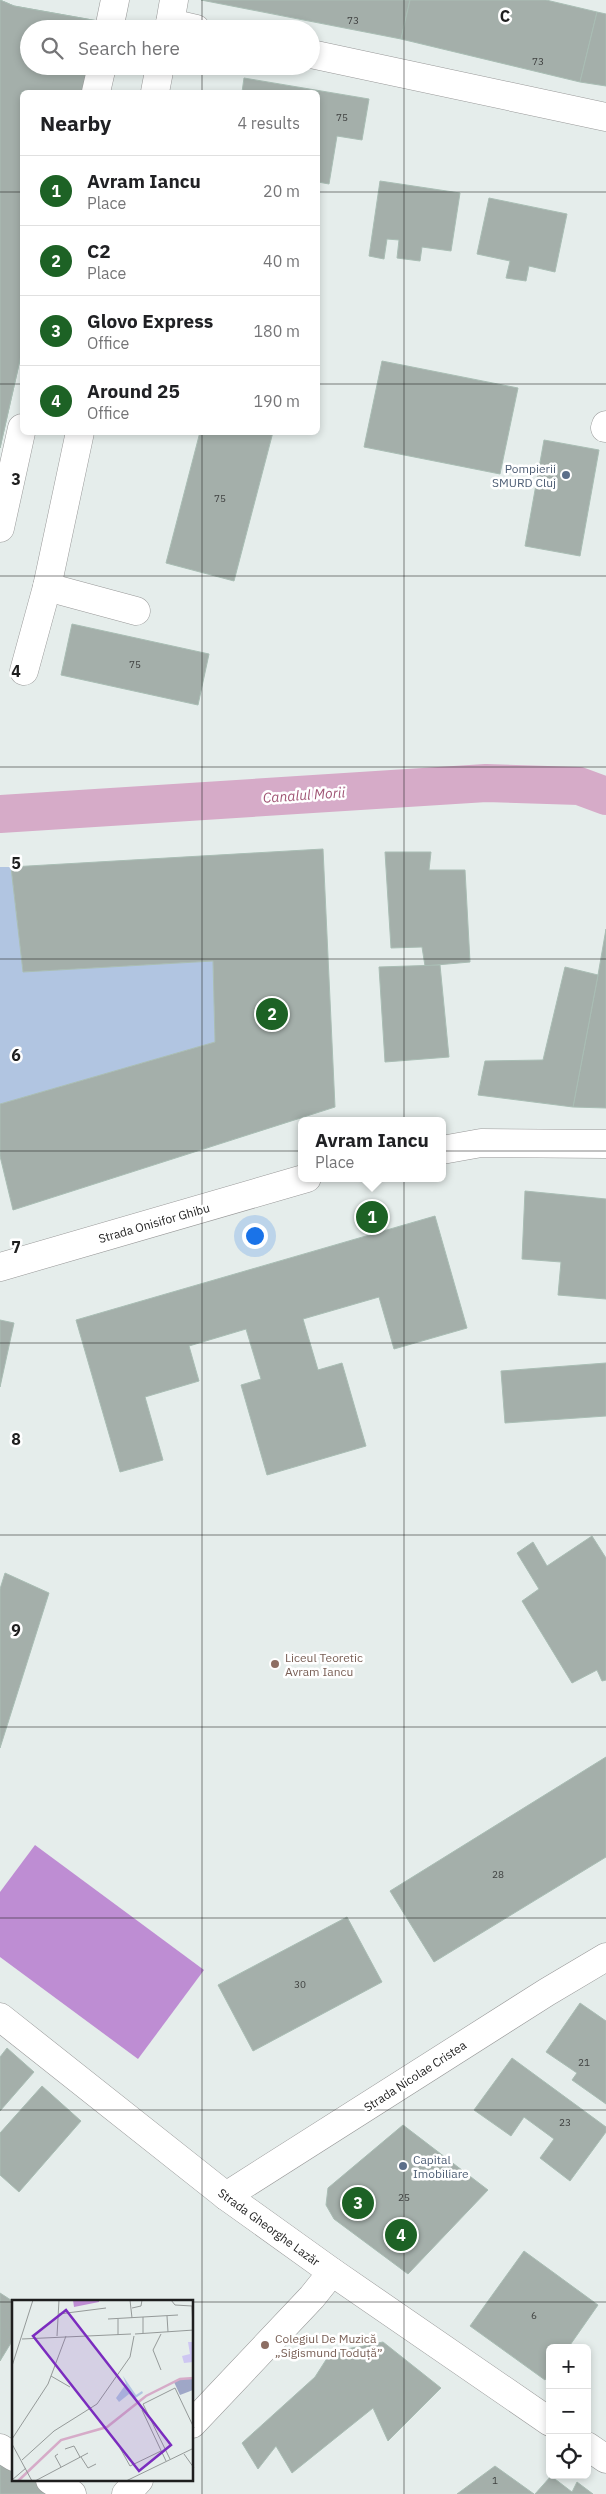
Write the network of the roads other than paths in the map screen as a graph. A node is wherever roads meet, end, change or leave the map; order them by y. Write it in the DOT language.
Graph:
graph roads {
  1 [pos="115,0"];
  2 [pos="111,20"];
  3 [pos="320,56"];
  4 [pos="100,75"];
  5 [pos="158,75"];
  6 [pos="96,90"];
  7 [pos="155,90"];
  8 [pos="606,117"];
  9 [pos="20,435"];
  10 [pos="79,435"];
  11 [pos="0,528"];
  12 [pos="47,587"];
  13 [pos="136,611"];
  14 [pos="24,671"];
  15 [pos="606,1144"];
  16 [pos="446,1149"];
  17 [pos="298,1181"];
  18 [pos="0,1267"];
  19 [pos="606,1957"];
  20 [pos="0,2017"];
  21 [pos="226,2196"];
  22 [pos="332,2272"];
  23 [pos="546,2419"];
  24 [pos="194,2422"];
  25 [pos="0,2448"];
  26 [pos="591,2449"];
  27 [pos="12,2456"];
  28 [pos="606,2459"];
  29 [pos="53,2482"];
  30 [pos="137,2482"];
  31 [pos="72,2494"];
  32 [pos="126,2494"];
  1 -- 2 [label="street"];
  3 -- 8 [label="street"];
  4 -- 6 [label="street"];
  5 -- 7 [label="street"];
  9 -- 11 [label="street"];
  10 -- 12 [label="street"];
  12 -- 13 [label="street"];
  12 -- 14 [label="street"];
  15 -- 16 [label="street"];
  17 -- 18 [label="street, Strada Onisifor Ghibu"];
  19 -- 21 [label="street, Strada Nicolae Cristea"];
  20 -- 21 [label="street, Strada Gheorghe Lazăr"];
  21 -- 22 [label="street, Strada Gheorghe Lazăr"];
  22 -- 23 [label="street, Strada Gheorghe Lazăr"];
  22 -- 24 [label="street"];
  25 -- 27 [label="street"];
  26 -- 28 [label="street"];
  29 -- 31 [label="street"];
  30 -- 32 [label="street"];
}
